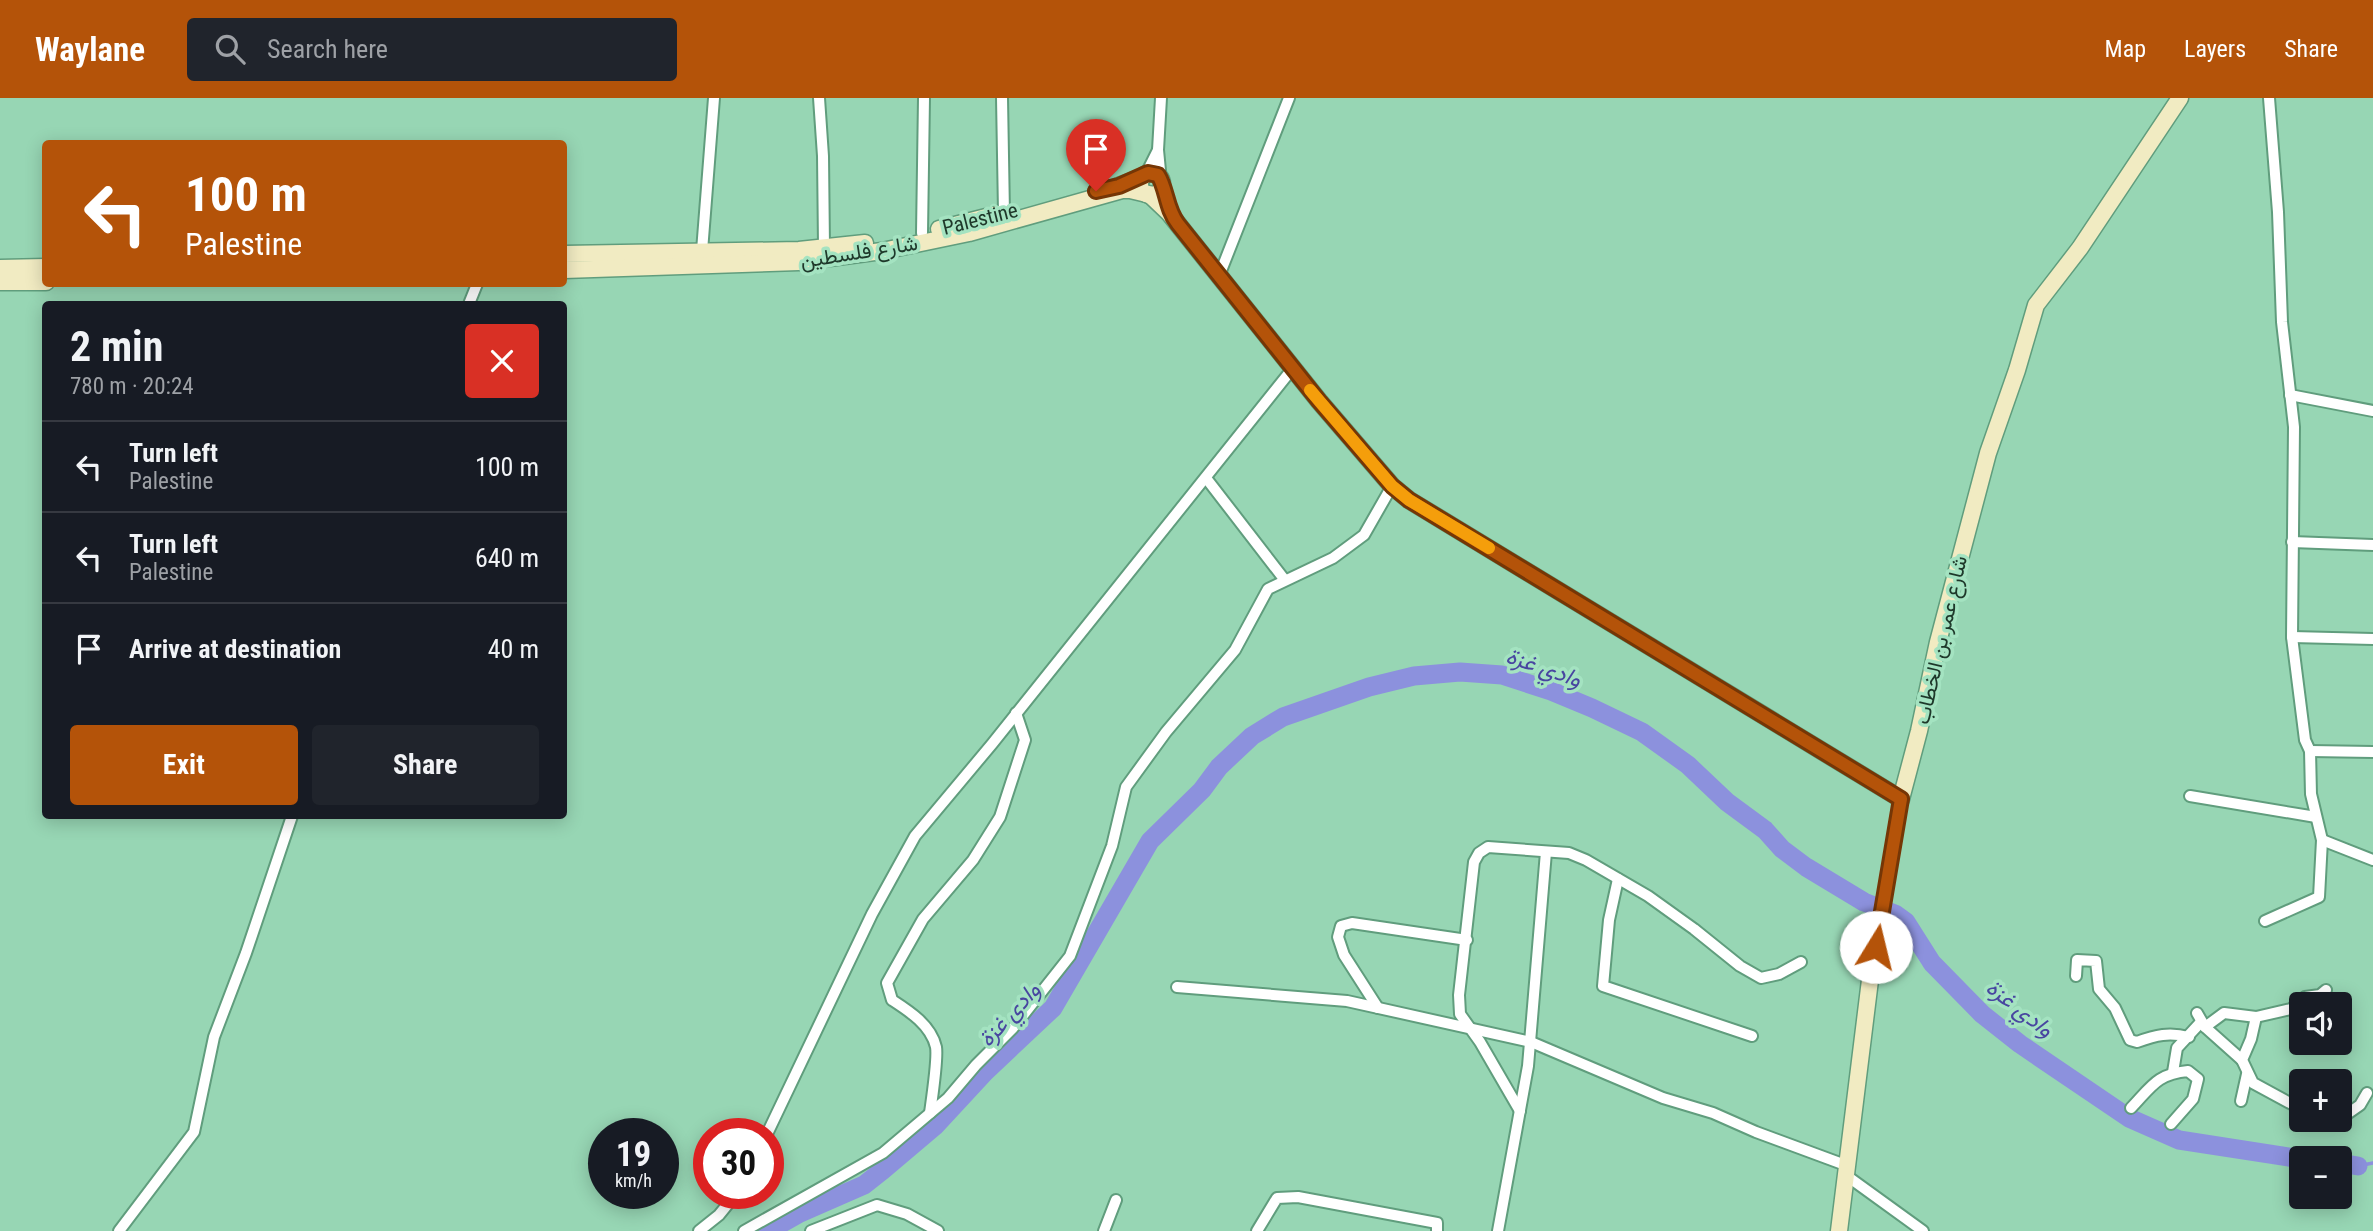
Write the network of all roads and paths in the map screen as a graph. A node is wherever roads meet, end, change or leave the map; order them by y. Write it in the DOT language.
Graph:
graph roads {
  1 [pos="714,98"];
  2 [pos="819,98"];
  3 [pos="924,98"];
  4 [pos="1002,98"];
  5 [pos="1161,98"];
  6 [pos="1289,98"];
  7 [pos="2180,98"];
  8 [pos="2269,98"];
  9 [pos="1158,150"];
  10 [pos="1144,176"];
  11 [pos="1154,189"];
  12 [pos="1004,213"];
  13 [pos="922,233"];
  14 [pos="824,247"];
  15 [pos="702,251"];
  16 [pos="567,254"];
  17 [pos="42,267"];
  18 [pos="0,268"];
  19 [pos="567,270"];
  20 [pos="1219,276"];
  21 [pos="0,282"];
  22 [pos="42,282"];
  23 [pos="1293,368"];
  24 [pos="2290,395"];
  25 [pos="2373,411"];
  26 [pos="1206,478"];
  27 [pos="1392,486"];
  28 [pos="2292,542"];
  29 [pos="2373,545"];
  30 [pos="1284,579"];
  31 [pos="2292,637"];
  32 [pos="2373,639"];
  33 [pos="1016,713"];
  34 [pos="2310,751"];
  35 [pos="2373,752"];
  36 [pos="2190,796"];
  37 [pos="1901,799"];
  38 [pos="2316,817"];
  39 [pos="291,819"];
  40 [pos="2322,840"];
  41 [pos="1546,852"];
  42 [pos="2373,860"];
  43 [pos="1618,879"];
  44 [pos="2264,921"];
  45 [pos="1467,940"];
  46 [pos="1801,962"];
  47 [pos="1871,972"];
  48 [pos="2076,976"];
  49 [pos="1177,987"];
  50 [pos="2326,990"];
  51 [pos="1378,1008"];
  52 [pos="2256,1017"];
  53 [pos="2201,1021"];
  54 [pos="1468,1028"];
  55 [pos="1752,1036"];
  56 [pos="2189,1037"];
  57 [pos="1531,1042"];
  58 [pos="2242,1060"];
  59 [pos="2173,1072"];
  60 [pos="2247,1074"];
  61 [pos="2367,1093"];
  62 [pos="2241,1101"];
  63 [pos="2289,1102"];
  64 [pos="2132,1108"];
  65 [pos="2352,1110"];
  66 [pos="1520,1111"];
  67 [pos="930,1113"];
  68 [pos="775,1118"];
  69 [pos="2171,1124"];
  70 [pos="1847,1171"];
  71 [pos="1116,1200"];
  72 [pos="724,1209"];
  73 [pos="764,1226"];
  74 [pos="119,1231"];
  75 [pos="699,1231"];
  76 [pos="744,1231"];
  77 [pos="811,1231"];
  78 [pos="938,1231"];
  79 [pos="1104,1231"];
  80 [pos="1257,1231"];
  81 [pos="1437,1231"];
  82 [pos="1498,1231"];
  83 [pos="1839,1231"];
  84 [pos="1923,1231"];
  1 -- 15 [label="street"];
  2 -- 14 [label="street"];
  3 -- 13 [label="street"];
  4 -- 12 [label="street"];
  5 -- 9 [label="street"];
  6 -- 20 [label="street"];
  7 -- 37 [label="street, شارع عمر بن الخطاب"];
  8 -- 24 [label="street"];
  9 -- 10 [label="street"];
  9 -- 11 [label="street"];
  10 -- 11 [label="street"];
  10 -- 12 [label="street, Palestine"];
  11 -- 19 [label="street, شارع فلسطين"];
  11 -- 20 [label="street"];
  12 -- 13 [label="street, Palestine"];
  13 -- 14 [label="street, Palestine"];
  14 -- 15 [label="street, Palestine"];
  15 -- 16 [label="street, Palestine"];
  17 -- 18 [label="street"];
  20 -- 23 [label="street"];
  21 -- 22 [label="street"];
  23 -- 26 [label="street"];
  23 -- 27 [label="street"];
  24 -- 25 [label="street"];
  24 -- 28 [label="street"];
  26 -- 30 [label="street"];
  26 -- 33 [label="street"];
  27 -- 37 [label="street"];
  27 -- 67 [label="street"];
  28 -- 29 [label="street"];
  28 -- 31 [label="street"];
  31 -- 32 [label="street"];
  31 -- 34 [label="street"];
  33 -- 67 [label="street"];
  33 -- 68 [label="street"];
  34 -- 35 [label="street"];
  34 -- 38 [label="street"];
  36 -- 38 [label="street"];
  37 -- 47 [label="street, شارع عمر بن الخطاب"];
  38 -- 40 [label="street"];
  39 -- 74 [label="street"];
  40 -- 42 [label="street"];
  40 -- 44 [label="street"];
  41 -- 43 [label="street"];
  41 -- 45 [label="street"];
  41 -- 57 [label="street"];
  43 -- 46 [label="street"];
  43 -- 55 [label="street"];
  45 -- 51 [label="street"];
  45 -- 54 [label="street"];
  47 -- 70 [label="street, شارع عمر بن الخطاب"];
  48 -- 56 [label="street"];
  49 -- 51 [label="street"];
  50 -- 52 [label="street"];
  51 -- 54 [label="street"];
  52 -- 53 [label="street"];
  52 -- 58 [label="street"];
  53 -- 56 [label="street"];
  53 -- 58 [label="street"];
  54 -- 57 [label="street"];
  54 -- 66 [label="street"];
  56 -- 59 [label="street"];
  57 -- 66 [label="street"];
  57 -- 70 [label="street"];
  58 -- 60 [label="street"];
  59 -- 64 [label="street"];
  59 -- 69 [label="street"];
  60 -- 62 [label="street"];
  60 -- 63 [label="street"];
  61 -- 65 [label="street"];
  66 -- 82 [label="street"];
  67 -- 73 [label="street"];
  70 -- 83 [label="street, شارع عمر بن الخطاب"];
  70 -- 84 [label="street"];
  71 -- 79 [label="street"];
  72 -- 75 [label="street"];
  73 -- 76 [label="street"];
  77 -- 78 [label="street"];
  80 -- 81 [label="street"];
}
